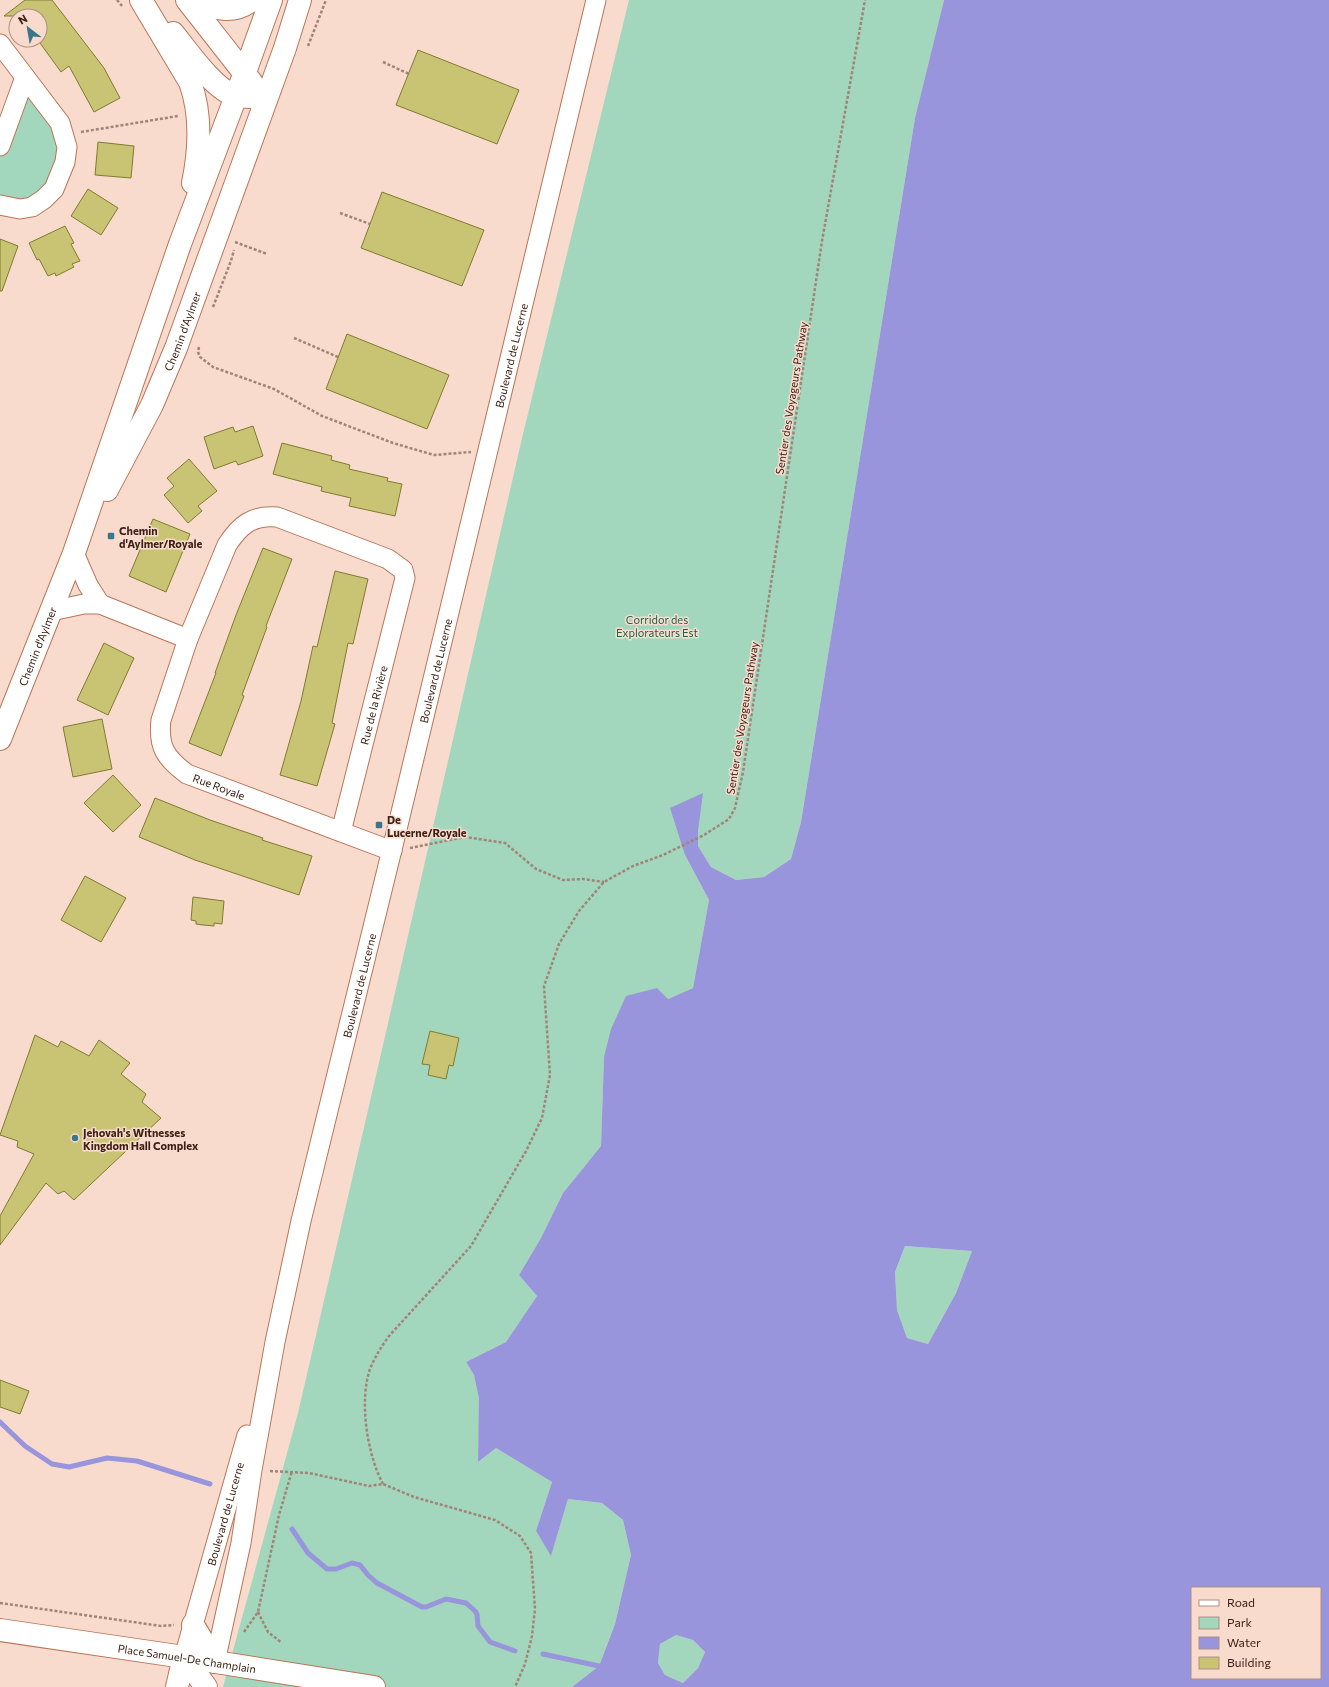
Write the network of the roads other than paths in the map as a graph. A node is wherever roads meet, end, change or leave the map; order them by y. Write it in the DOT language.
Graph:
graph roads {
  1 [pos="141,0"];
  2 [pos="146,0"];
  3 [pos="187,0"];
  4 [pos="196,0"];
  5 [pos="252,0"];
  6 [pos="271,0"];
  7 [pos="300,0"];
  8 [pos="596,0"];
  9 [pos="0,44"];
  10 [pos="244,75"];
  11 [pos="25,77"];
  12 [pos="236,96"];
  13 [pos="266,98"];
  14 [pos="0,146"];
  15 [pos="0,205"];
  16 [pos="180,244"];
  17 [pos="74,553"];
  18 [pos="405,578"];
  19 [pos="100,604"];
  20 [pos="51,611"];
  21 [pos="188,639"];
  22 [pos="0,739"];
  23 [pos="341,832"];
  24 [pos="392,851"];
  25 [pos="275,1342"];
  26 [pos="185,1625"];
  27 [pos="0,1630"];
  28 [pos="184,1657"];
  29 [pos="215,1662"];
  30 [pos="177,1687"];
  31 [pos="206,1687"];
  32 [pos="211,1687"];
  33 [pos="374,1687"];
  1 -- 16 [label="main road"];
  2 -- 12 [label="main road"];
  3 -- 10 [label="main road"];
  4 -- 5 [label="main road"];
  6 -- 10 [label="main road, Chemin d'Aylmer"];
  7 -- 13 [label="main road, Chemin d'Aylmer"];
  8 -- 24 [label="street, Boulevard de Lucerne"];
  9 -- 11 [label="street"];
  10 -- 12 [label="main road, Chemin d'Aylmer"];
  10 -- 13 [label="main road"];
  11 -- 14 [label="street"];
  11 -- 15 [label="street"];
  12 -- 13 [label="main road"];
  12 -- 16 [label="main road, Chemin d'Aylmer"];
  13 -- 17 [label="main road, Chemin d'Aylmer"];
  16 -- 17 [label="main road, Chemin d'Aylmer"];
  17 -- 19 [label="street"];
  17 -- 20 [label="main road, Chemin d'Aylmer"];
  18 -- 21 [label="street, Rue Royale"];
  18 -- 23 [label="street, Rue de la Rivière"];
  19 -- 20 [label="street"];
  19 -- 21 [label="street"];
  20 -- 22 [label="main road, Chemin d'Aylmer"];
  21 -- 23 [label="street, Rue Royale"];
  23 -- 24 [label="street, Rue Royale"];
  24 -- 25 [label="street, Boulevard de Lucerne"];
  25 -- 26 [label="street, Boulevard de Lucerne"];
  25 -- 29 [label="street, Boulevard de Lucerne"];
  26 -- 28 [label="street, Boulevard de Lucerne"];
  26 -- 29 [label="main road"];
  27 -- 28 [label="main road, Place Samuel-De Champlain"];
  28 -- 29 [label="main road, Place Samuel-De Champlain"];
  28 -- 30 [label="main road, Boulevard de Lucerne"];
  28 -- 31 [label="main road"];
  29 -- 32 [label="main road, Boulevard de Lucerne"];
  29 -- 33 [label="main road, Place Samuel-De Champlain"];
}
